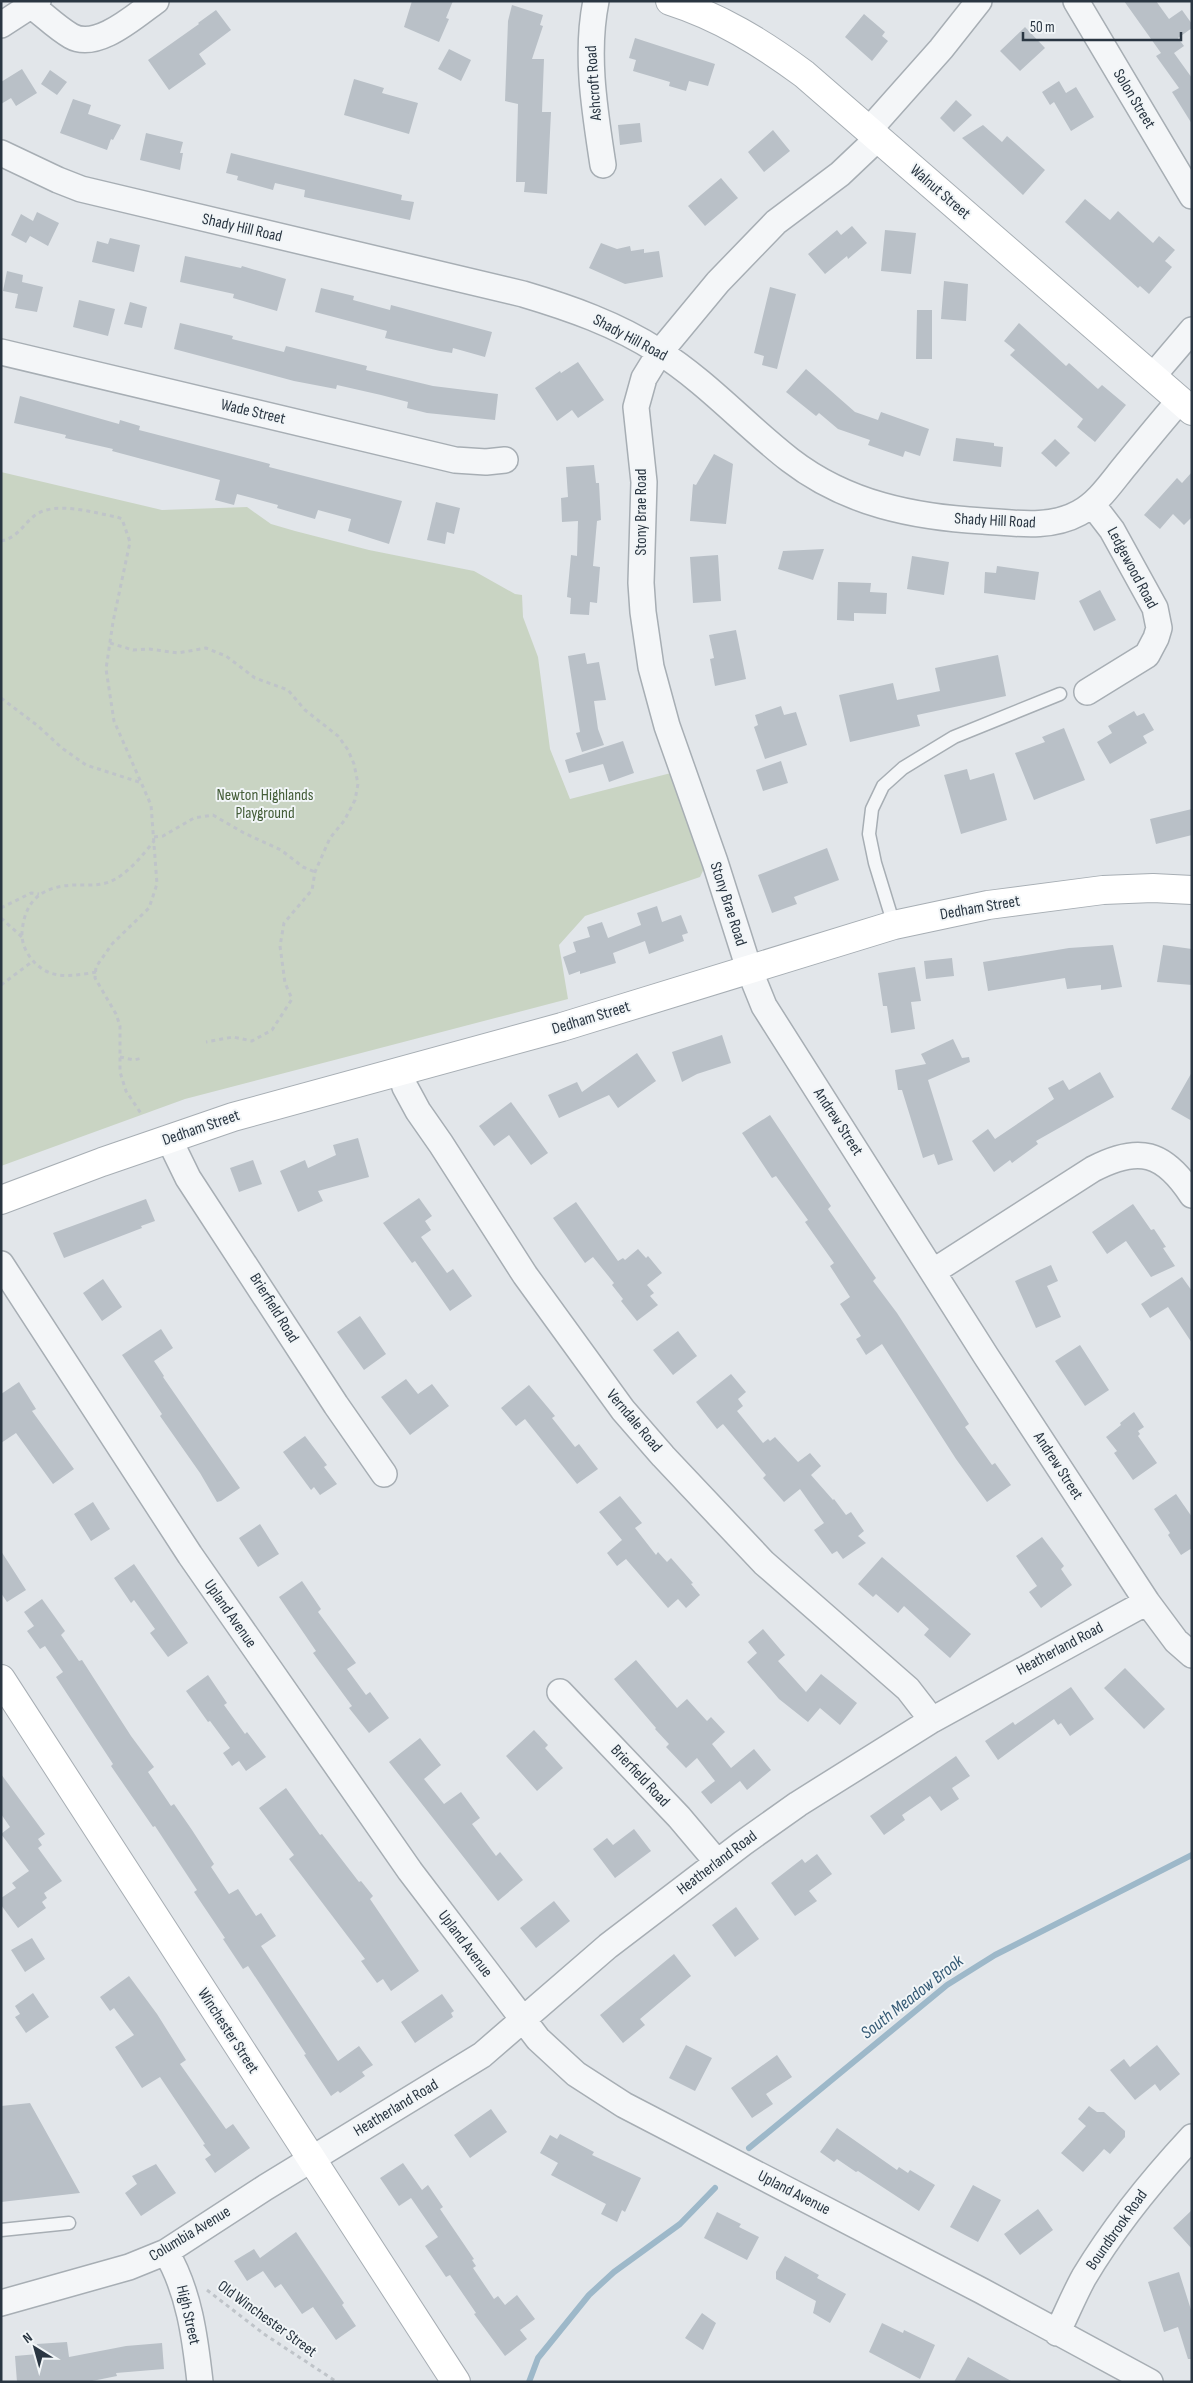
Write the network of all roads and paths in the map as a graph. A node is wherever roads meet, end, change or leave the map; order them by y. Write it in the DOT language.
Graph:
graph roads {
  1 [pos="156,1"];
  2 [pos="596,1"];
  3 [pos="670,1"];
  4 [pos="979,1"];
  5 [pos="1076,1"];
  6 [pos="35,3"];
  7 [pos="1,25"];
  8 [pos="873,134"];
  9 [pos="1,153"];
  10 [pos="603,165"];
  11 [pos="1192,196"];
  12 [pos="1192,330"];
  13 [pos="1,352"];
  14 [pos="660,352"];
  15 [pos="1152,377"];
  16 [pos="1186,405"];
  17 [pos="505,460"];
  18 [pos="1092,504"];
  19 [pos="1,541"];
  20 [pos="110,643"];
  21 [pos="1087,692"];
  22 [pos="1060,694"];
  23 [pos="1,698"];
  24 [pos="140,782"];
  25 [pos="154,839"];
  26 [pos="315,872"];
  27 [pos="1192,890"];
  28 [pos="39,894"];
  29 [pos="1,908"];
  30 [pos="1,918"];
  31 [pos="894,925"];
  32 [pos="22,937"];
  33 [pos="33,961"];
  34 [pos="749,969"];
  35 [pos="96,972"];
  36 [pos="1,985"];
  37 [pos="206,1042"];
  38 [pos="120,1057"];
  39 [pos="142,1058"];
  40 [pos="400,1071"];
  41 [pos="142,1115"];
  42 [pos="169,1139"];
  43 [pos="1192,1195"];
  44 [pos="1,1200"];
  45 [pos="1,1264"];
  46 [pos="934,1271"];
  47 [pos="384,1474"];
  48 [pos="1148,1602"];
  49 [pos="1192,1655"];
  50 [pos="1,1679"];
  51 [pos="560,1692"];
  52 [pos="932,1720"];
  53 [pos="717,1862"];
  54 [pos="523,2021"];
  55 [pos="1192,2137"];
  56 [pos="312,2160"];
  57 [pos="69,2223"];
  58 [pos="1,2230"];
  59 [pos="166,2252"];
  60 [pos="181,2283"];
  61 [pos="1,2303"];
  62 [pos="1057,2333"];
  63 [pos="200,2382"];
  64 [pos="337,2382"];
  65 [pos="456,2382"];
  66 [pos="1150,2382"];
  1 -- 6 [label="street"];
  2 -- 10 [label="street, Ashcroft Road"];
  3 -- 8 [label="main road, Walnut Street"];
  4 -- 8 [label="street"];
  5 -- 11 [label="street, Solon Street"];
  6 -- 7 [label="street"];
  8 -- 14 [label="street, Stony Brae Road"];
  8 -- 15 [label="main road, Walnut Street"];
  9 -- 14 [label="street, Shady Hill Road"];
  12 -- 15 [label="street"];
  13 -- 17 [label="street, Wade Street"];
  14 -- 18 [label="street, Shady Hill Road"];
  14 -- 34 [label="street, Stony Brae Road"];
  15 -- 16 [label="main road, Walnut Street"];
  16 -- 18 [label="street, Shady Hill Road"];
  18 -- 21 [label="street, Ledgewood Road"];
  19 -- 20 [label="path"];
  20 -- 24 [label="path"];
  20 -- 26 [label="path"];
  22 -- 31 [label="lane"];
  23 -- 24 [label="path"];
  24 -- 25 [label="path"];
  25 -- 26 [label="path"];
  25 -- 28 [label="path"];
  25 -- 35 [label="path"];
  26 -- 37 [label="path"];
  27 -- 31 [label="main road, Dedham Street"];
  28 -- 29 [label="path"];
  28 -- 32 [label="path"];
  30 -- 32 [label="path"];
  31 -- 34 [label="main road, Dedham Street"];
  32 -- 33 [label="path"];
  33 -- 35 [label="path"];
  33 -- 36 [label="path"];
  34 -- 40 [label="main road, Dedham Street"];
  34 -- 46 [label="street, Andrew Street"];
  35 -- 38 [label="path"];
  38 -- 39 [label="path"];
  38 -- 41 [label="path"];
  40 -- 42 [label="main road, Dedham Street"];
  40 -- 52 [label="street, Verndale Road"];
  42 -- 44 [label="main road, Dedham Street"];
  42 -- 47 [label="street, Brierfield Road"];
  43 -- 46 [label="street"];
  45 -- 54 [label="street, Upland Avenue"];
  46 -- 48 [label="street, Andrew Street"];
  48 -- 49 [label="street, Andrew Street"];
  48 -- 52 [label="street, Heatherland Road"];
  50 -- 56 [label="main road, Winchester Street"];
  51 -- 53 [label="street, Brierfield Road"];
  52 -- 53 [label="street, Heatherland Road"];
  53 -- 54 [label="street, Heatherland Road"];
  54 -- 56 [label="street, Heatherland Road"];
  54 -- 62 [label="street, Upland Avenue"];
  55 -- 62 [label="street, Boundbrook Road"];
  56 -- 59 [label="street, Columbia Avenue"];
  56 -- 65 [label="main road, Winchester Street"];
  57 -- 58 [label="lane"];
  59 -- 60 [label="street, High Street"];
  59 -- 61 [label="street, Columbia Avenue"];
  60 -- 63 [label="street, High Street"];
  60 -- 64 [label="path, Old Winchester Street"];
  62 -- 66 [label="street, Upland Avenue"];
}
